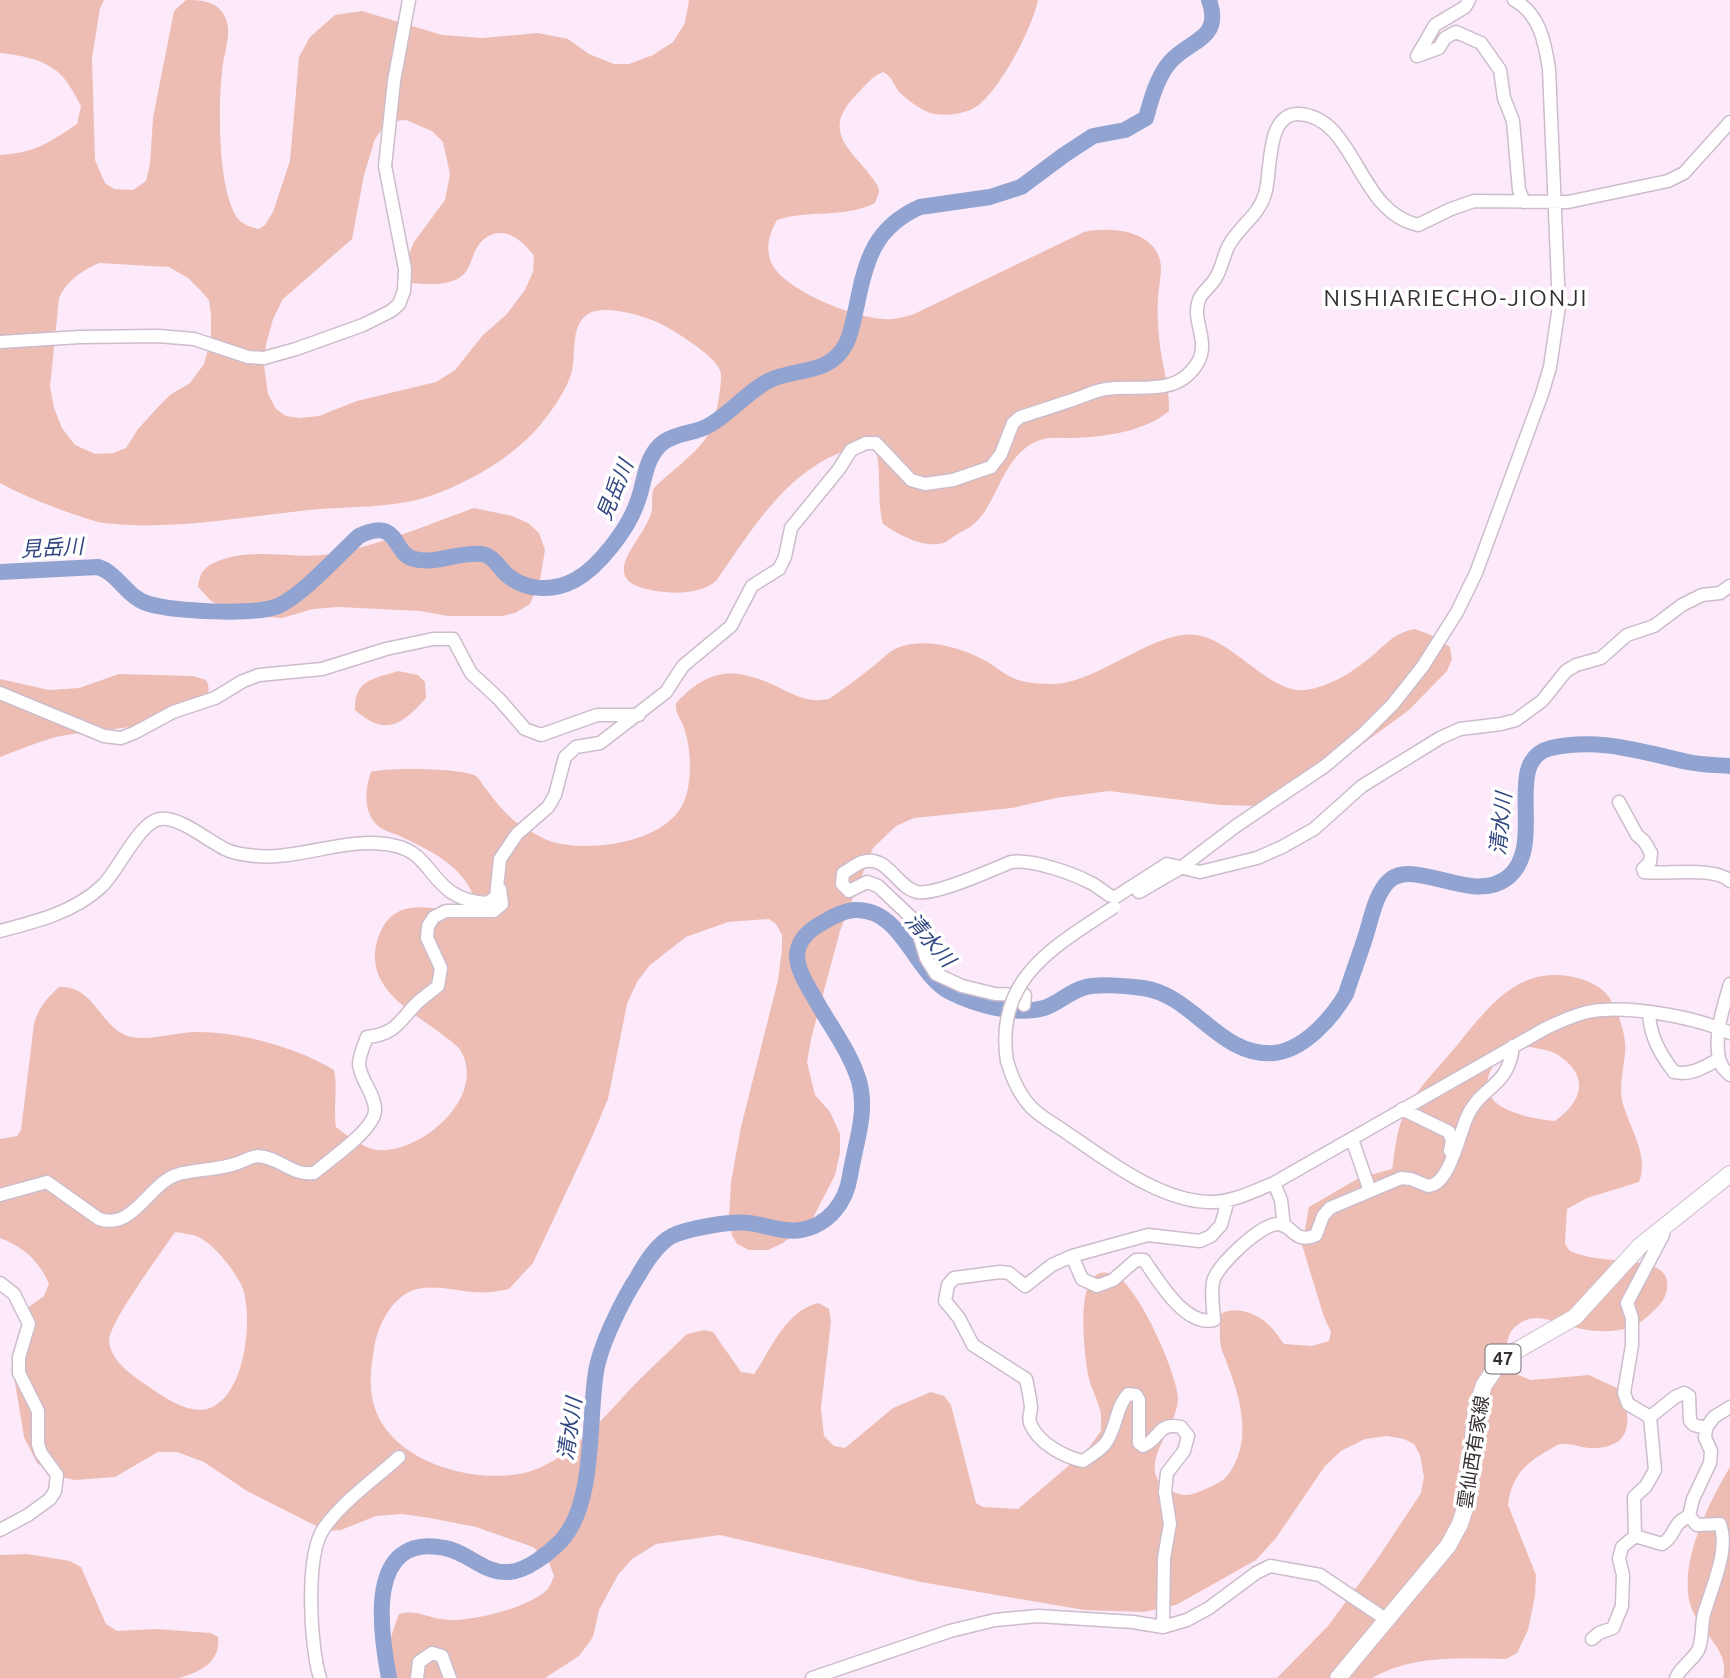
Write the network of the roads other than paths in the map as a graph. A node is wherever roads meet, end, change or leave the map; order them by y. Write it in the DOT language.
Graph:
graph roads {
  1 [pos="409,0"];
  2 [pos="1469,0"];
  3 [pos="1514,0"];
  4 [pos="1730,122"];
  5 [pos="1524,202"];
  6 [pos="1556,203"];
  7 [pos="0,342"];
  8 [pos="1730,586"];
  9 [pos="0,693"];
  10 [pos="639,715"];
  11 [pos="1619,802"];
  12 [pos="1182,867"];
  13 [pos="1730,881"];
  14 [pos="498,882"];
  15 [pos="0,931"];
  16 [pos="1730,984"];
  17 [pos="1024,1005"];
  18 [pos="1649,1013"];
  19 [pos="1724,1030"];
  20 [pos="1513,1046"];
  21 [pos="1719,1059"];
  22 [pos="1730,1074"];
  23 [pos="1402,1110"];
  24 [pos="1352,1139"];
  25 [pos="1444,1172"];
  26 [pos="1730,1174"];
  27 [pos="1274,1183"];
  28 [pos="1370,1191"];
  29 [pos="0,1195"];
  30 [pos="1228,1200"];
  31 [pos="1664,1225"];
  32 [pos="1284,1226"];
  33 [pos="1072,1256"];
  34 [pos="0,1283"];
  35 [pos="1730,1407"];
  36 [pos="1650,1418"];
  37 [pos="1706,1428"];
  38 [pos="399,1457"];
  39 [pos="1689,1516"];
  40 [pos="0,1530"];
  41 [pos="1635,1536"];
  42 [pos="1387,1620"];
  43 [pos="1163,1627"];
  44 [pos="1592,1639"];
  45 [pos="820,1677"];
  46 [pos="320,1678"];
  47 [pos="417,1678"];
  48 [pos="450,1678"];
  49 [pos="1338,1678"];
  50 [pos="1676,1678"];
  1 -- 7 [label="street"];
  2 -- 5 [label="street"];
  3 -- 6 [label="street"];
  4 -- 6 [label="street"];
  5 -- 6 [label="street"];
  5 -- 10 [label="street"];
  6 -- 12 [label="street"];
  8 -- 12 [label="street"];
  9 -- 10 [label="street"];
  10 -- 14 [label="street"];
  11 -- 13 [label="street"];
  12 -- 17 [label="street"];
  12 -- 30 [label="street, bridge"];
  14 -- 15 [label="street"];
  14 -- 29 [label="street"];
  16 -- 19 [label="street"];
  18 -- 19 [label="street"];
  18 -- 20 [label="street"];
  18 -- 21 [label="street"];
  19 -- 21 [label="street"];
  20 -- 23 [label="street"];
  20 -- 25 [label="street"];
  21 -- 22 [label="street"];
  23 -- 24 [label="street"];
  23 -- 25 [label="street"];
  24 -- 27 [label="street"];
  24 -- 28 [label="street"];
  25 -- 28 [label="street"];
  26 -- 31 [label="main road, 雲仙西有家線 / 47"];
  27 -- 30 [label="street"];
  27 -- 32 [label="street"];
  28 -- 32 [label="street"];
  30 -- 33 [label="street"];
  31 -- 36 [label="street"];
  31 -- 42 [label="main road, 雲仙西有家線 / 47"];
  32 -- 33 [label="street"];
  33 -- 43 [label="street"];
  34 -- 40 [label="street"];
  35 -- 37 [label="street"];
  36 -- 37 [label="street"];
  36 -- 41 [label="street"];
  37 -- 39 [label="street"];
  38 -- 46 [label="street"];
  39 -- 41 [label="street"];
  39 -- 50 [label="street"];
  41 -- 44 [label="street"];
  42 -- 43 [label="street"];
  42 -- 49 [label="main road, 雲仙西有家線 / 47"];
  43 -- 45 [label="street"];
  47 -- 48 [label="street"];
}
